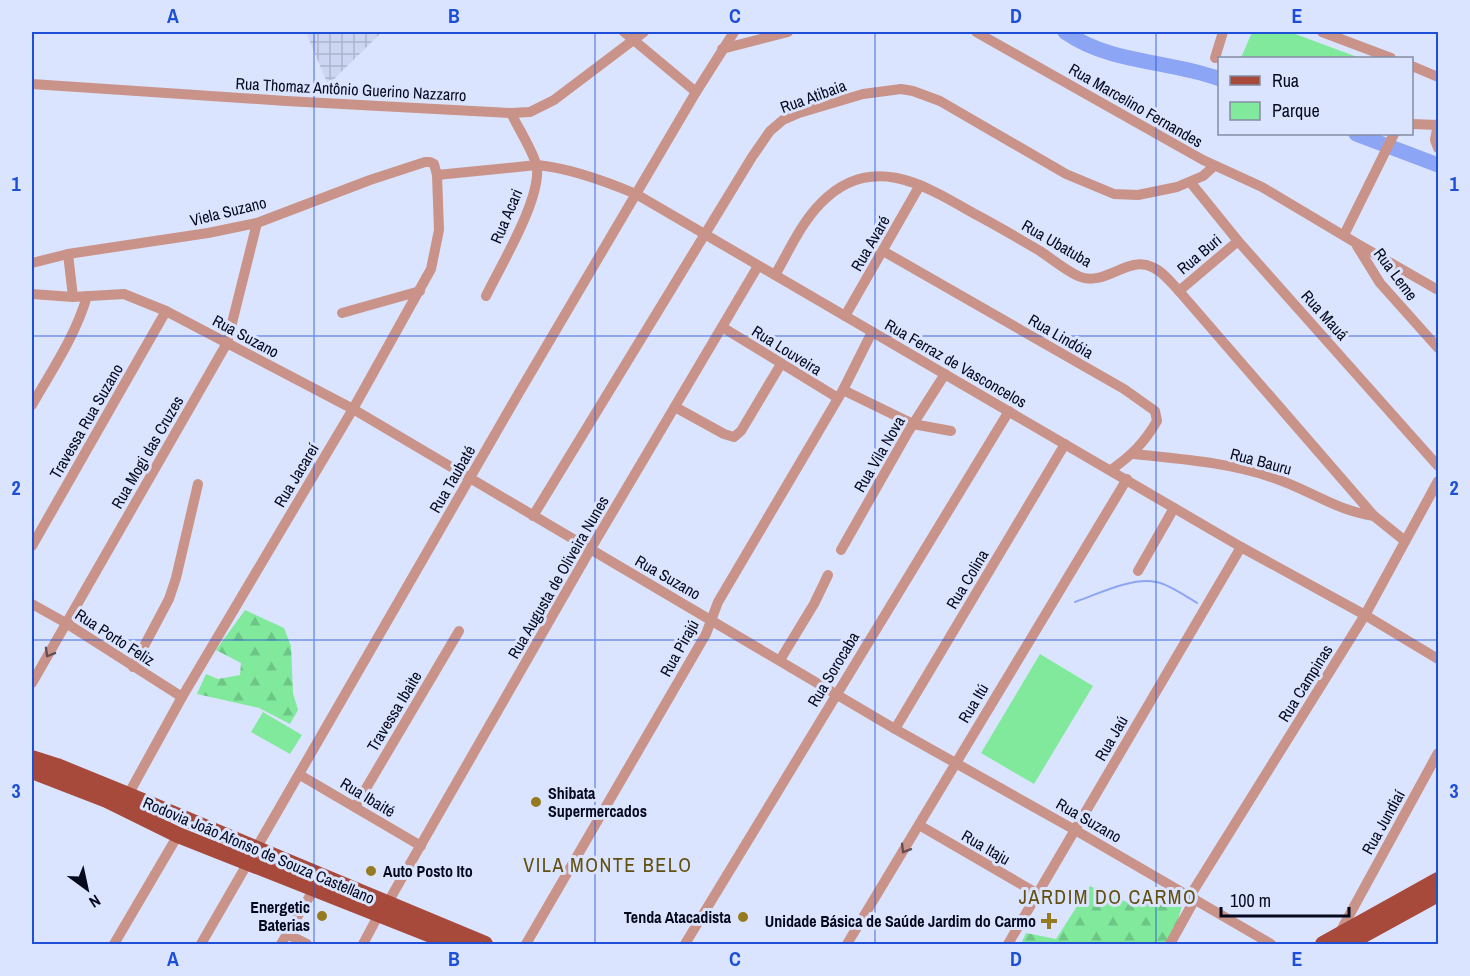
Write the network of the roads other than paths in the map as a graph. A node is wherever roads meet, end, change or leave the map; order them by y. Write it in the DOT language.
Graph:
graph roads {
  1 [pos="624,32"];
  2 [pos="644,32"];
  3 [pos="734,32"];
  4 [pos="788,32"];
  5 [pos="976,32"];
  6 [pos="1223,32"];
  7 [pos="1322,32"];
  8 [pos="634,40"];
  9 [pos="722,49"];
  10 [pos="1388,57"];
  11 [pos="1215,58"];
  12 [pos="1413,66"];
  13 [pos="1438,77"];
  14 [pos="32,84"];
  15 [pos="696,92"];
  16 [pos="511,113"];
  17 [pos="1413,124"];
  18 [pos="1438,124"];
  19 [pos="1394,135"];
  20 [pos="1438,148"];
  21 [pos="537,165"];
  22 [pos="1214,166"];
  23 [pos="437,175"];
  24 [pos="1191,183"];
  25 [pos="920,185"];
  26 [pos="636,194"];
  27 [pos="257,222"];
  28 [pos="703,234"];
  29 [pos="1344,235"];
  30 [pos="1238,241"];
  31 [pos="1356,243"];
  32 [pos="883,251"];
  33 [pos="68,254"];
  34 [pos="32,263"];
  35 [pos="758,266"];
  36 [pos="775,275"];
  37 [pos="1438,290"];
  38 [pos="420,291"];
  39 [pos="1179,291"];
  40 [pos="32,294"];
  41 [pos="87,296"];
  42 [pos="486,296"];
  43 [pos="73,297"];
  44 [pos="166,311"];
  45 [pos="342,313"];
  46 [pos="845,316"];
  47 [pos="722,327"];
  48 [pos="872,332"];
  49 [pos="227,343"];
  50 [pos="1438,348"];
  51 [pos="781,364"];
  52 [pos="945,374"];
  53 [pos="840,394"];
  54 [pos="32,405"];
  55 [pos="675,407"];
  56 [pos="353,409"];
  57 [pos="1009,411"];
  58 [pos="913,424"];
  59 [pos="951,431"];
  60 [pos="1065,444"];
  61 [pos="1134,453"];
  62 [pos="1438,466"];
  63 [pos="1111,470"];
  64 [pos="470,478"];
  65 [pos="1126,478"];
  66 [pos="1438,481"];
  67 [pos="198,484"];
  68 [pos="1174,508"];
  69 [pos="533,516"];
  70 [pos="1374,516"];
  71 [pos="1405,541"];
  72 [pos="32,546"];
  73 [pos="1240,547"];
  74 [pos="590,550"];
  75 [pos="841,550"];
  76 [pos="1138,571"];
  77 [pos="828,575"];
  78 [pos="32,604"];
  79 [pos="1365,615"];
  80 [pos="711,620"];
  81 [pos="66,623"];
  82 [pos="459,631"];
  83 [pos="1438,658"];
  84 [pos="780,660"];
  85 [pos="133,667"];
  86 [pos="32,683"];
  87 [pos="836,693"];
  88 [pos="182,697"];
  89 [pos="895,729"];
  90 [pos="1438,753"];
  91 [pos="32,758"];
  92 [pos="956,762"];
  93 [pos="32,771"];
  94 [pos="300,775"];
  95 [pos="128,795"];
  96 [pos="355,807"];
  97 [pos="919,825"];
  98 [pos="1075,830"];
  99 [pos="178,835"];
  100 [pos="421,846"];
  101 [pos="253,856"];
  102 [pos="1438,880"];
  103 [pos="314,889"];
  104 [pos="1038,894"];
  105 [pos="1438,894"];
  106 [pos="1192,898"];
  107 [pos="383,909"];
  108 [pos="287,934"];
  109 [pos="1336,942"];
  110 [pos="114,945"];
  111 [pos="201,945"];
  112 [pos="281,945"];
  113 [pos="307,945"];
  114 [pos="363,945"];
  115 [pos="454,945"];
  116 [pos="485,945"];
  117 [pos="526,945"];
  118 [pos="685,945"];
  119 [pos="847,945"];
  120 [pos="1008,945"];
  121 [pos="1170,945"];
  122 [pos="1271,945"];
  1 -- 8 [label="street"];
  2 -- 8 [label="street, Rua Thomaz Antônio Guerino Nazzarro"];
  3 -- 9 [label="street, Rua Taubaté"];
  4 -- 9 [label="street"];
  5 -- 22 [label="street, Rua Marcelino Fernandes"];
  6 -- 11 [label="street"];
  7 -- 10 [label="street"];
  8 -- 15 [label="street"];
  8 -- 16 [label="street, Rua Thomaz Antônio Guerino Nazzarro"];
  9 -- 15 [label="street, Rua Taubaté"];
  12 -- 13 [label="street"];
  14 -- 16 [label="street, Rua Thomaz Antônio Guerino Nazzarro"];
  15 -- 26 [label="street, Rua Taubaté"];
  16 -- 21 [label="street"];
  17 -- 18 [label="street"];
  18 -- 20 [label="street"];
  19 -- 29 [label="street"];
  21 -- 23 [label="street, Rua Ferraz de Vasconcelos"];
  21 -- 26 [label="street, Rua Ferraz de Vasconcelos"];
  21 -- 42 [label="street, Rua Acari"];
  22 -- 24 [label="street, Rua Atibaia"];
  22 -- 29 [label="street, Rua Marcelino Fernandes"];
  23 -- 27 [label="street, Viela Suzano"];
  23 -- 38 [label="street, Rua Jacareí"];
  24 -- 28 [label="street, Rua Atibaia"];
  24 -- 30 [label="street, Rua Mauá"];
  25 -- 32 [label="street, Rua Avaré"];
  25 -- 36 [label="street, Rua Ubatuba"];
  25 -- 39 [label="street, Rua Ubatuba"];
  26 -- 28 [label="street, Rua Ferraz de Vasconcelos"];
  26 -- 64 [label="street, Rua Taubaté"];
  27 -- 33 [label="street, Viela Suzano"];
  27 -- 49 [label="street, Rua Mogi das Cruzes"];
  28 -- 35 [label="street, Rua Ferraz de Vasconcelos"];
  28 -- 69 [label="street, Rua Atibaia"];
  29 -- 31 [label="street, Rua Marcelino Fernandes"];
  30 -- 39 [label="street, Rua Buri"];
  30 -- 62 [label="street, Rua Mauá"];
  31 -- 37 [label="street, Rua Marcelino Fernandes"];
  31 -- 50 [label="street, Rua Leme"];
  32 -- 46 [label="street, Rua Avaré"];
  32 -- 61 [label="street, Rua Lindóia"];
  33 -- 34 [label="street, Viela Suzano"];
  33 -- 43 [label="street"];
  35 -- 36 [label="street, Rua Ferraz de Vasconcelos"];
  35 -- 47 [label="street, Rua Augusta de Oliveira Nunes"];
  36 -- 46 [label="street, Rua Ferraz de Vasconcelos"];
  38 -- 45 [label="street"];
  38 -- 56 [label="street, Rua Jacareí"];
  39 -- 70 [label="street, Rua Ubatuba"];
  40 -- 43 [label="street, Rua Suzano"];
  41 -- 43 [label="street, Rua Suzano"];
  41 -- 44 [label="street, Rua Suzano"];
  41 -- 54 [label="street"];
  44 -- 49 [label="street, Rua Suzano"];
  44 -- 72 [label="street, Travessa Rua Suzano"];
  46 -- 48 [label="street, Rua Ferraz de Vasconcelos"];
  47 -- 51 [label="street, Rua Louveira"];
  47 -- 55 [label="street, Rua Augusta de Oliveira Nunes"];
  48 -- 52 [label="street, Rua Ferraz de Vasconcelos"];
  48 -- 53 [label="street, Rua Pirajú"];
  49 -- 56 [label="street, Rua Suzano"];
  49 -- 81 [label="street, Rua Mogi das Cruzes"];
  51 -- 53 [label="street, Rua Louveira"];
  51 -- 55 [label="street"];
  52 -- 57 [label="street, Rua Ferraz de Vasconcelos"];
  52 -- 58 [label="street, Rua Vila Nova"];
  53 -- 58 [label="street, Rua Louveira"];
  53 -- 80 [label="street, Rua Pirajú"];
  55 -- 74 [label="street, Rua Augusta de Oliveira Nunes"];
  56 -- 64 [label="street, Rua Suzano"];
  56 -- 88 [label="street, Rua Jacareí"];
  57 -- 60 [label="street, Rua Ferraz de Vasconcelos"];
  57 -- 87 [label="street, Rua Sorocaba"];
  58 -- 59 [label="street, Rua Louveira"];
  58 -- 75 [label="street, Rua Vila Nova"];
  60 -- 63 [label="street, Rua Ferraz de Vasconcelos"];
  60 -- 89 [label="street, Rua Colina"];
  61 -- 63 [label="street, Rua Lindóia"];
  61 -- 70 [label="street, Rua Bauru"];
  63 -- 65 [label="street, Rua Ferraz de Vasconcelos"];
  64 -- 69 [label="street, Rua Suzano"];
  64 -- 94 [label="street, Rua Taubaté"];
  65 -- 68 [label="street, Rua Ferraz de Vasconcelos"];
  65 -- 92 [label="street, Rua Itú"];
  66 -- 71 [label="street, Rua Campinas"];
  67 -- 85 [label="street"];
  68 -- 73 [label="street, Rua Ferraz de Vasconcelos"];
  68 -- 76 [label="street"];
  69 -- 74 [label="street, Rua Suzano"];
  70 -- 71 [label="street, Rua Ubatuba"];
  71 -- 79 [label="street, Rua Campinas"];
  73 -- 79 [label="street, Rua Ferraz de Vasconcelos"];
  73 -- 98 [label="street, Rua Jaú"];
  74 -- 80 [label="street, Rua Suzano"];
  74 -- 100 [label="street, Rua Augusta de Oliveira Nunes"];
  77 -- 84 [label="street"];
  78 -- 81 [label="street, Rua Porto Feliz"];
  79 -- 83 [label="street, Rua Ferraz de Vasconcelos"];
  79 -- 106 [label="street, Rua Campinas"];
  80 -- 84 [label="street, Rua Suzano"];
  80 -- 117 [label="street, Rua Pirajú"];
  81 -- 85 [label="street, Rua Porto Feliz"];
  81 -- 86 [label="street, Rua Mogi das Cruzes, one-way"];
  82 -- 96 [label="street, Travessa Ibaite"];
  84 -- 87 [label="street, Rua Suzano"];
  85 -- 88 [label="street, Rua Porto Feliz"];
  87 -- 89 [label="street, Rua Suzano"];
  87 -- 118 [label="street, Rua Sorocaba"];
  88 -- 95 [label="street, Rua Jacareí"];
  89 -- 92 [label="street, Rua Suzano"];
  90 -- 109 [label="street, Rua Jundiaí"];
  91 -- 95 [label="main road, Rodovia João Afonso de Souza Castellano"];
  92 -- 97 [label="street, Rua Itú"];
  92 -- 98 [label="street, Rua Suzano"];
  93 -- 99 [label="main road, Rodovia João Afonso de Souza Castellano"];
  94 -- 96 [label="street, Rua Ibaité"];
  94 -- 101 [label="street, Rua Taubaté"];
  95 -- 101 [label="main road, Rodovia João Afonso de Souza Castellano"];
  96 -- 100 [label="street, Rua Ibaité"];
  97 -- 104 [label="street, Rua Itaju"];
  97 -- 119 [label="street, Rua Itú, one-way"];
  98 -- 104 [label="street, Rua Jaú"];
  98 -- 106 [label="street, Rua Suzano"];
  99 -- 101 [label="main road, Rodovia João Afonso de Souza Castellano"];
  99 -- 110 [label="street"];
  100 -- 107 [label="street, Rua Augusta de Oliveira Nunes"];
  101 -- 103 [label="main road, Rodovia João Afonso de Souza Castellano"];
  101 -- 107 [label="main road, Rodovia João Afonso de Souza Castellano"];
  101 -- 111 [label="street, Rua Taubaté"];
  102 -- 109 [label="main road"];
  103 -- 107 [label="main road, Rodovia João Afonso de Souza Castellano"];
  103 -- 108 [label="street"];
  104 -- 120 [label="street, Rua Jaú"];
  105 -- 109 [label="main road"];
  106 -- 121 [label="street, Rua Campinas"];
  106 -- 122 [label="street, Rua Suzano"];
  107 -- 114 [label="street, Rua Augusta de Oliveira Nunes"];
  107 -- 115 [label="main road, Rodovia João Afonso de Souza Castellano"];
  107 -- 116 [label="main road, Rodovia João Afonso de Souza Castellano"];
  108 -- 112 [label="street"];
  108 -- 113 [label="street"];
}
